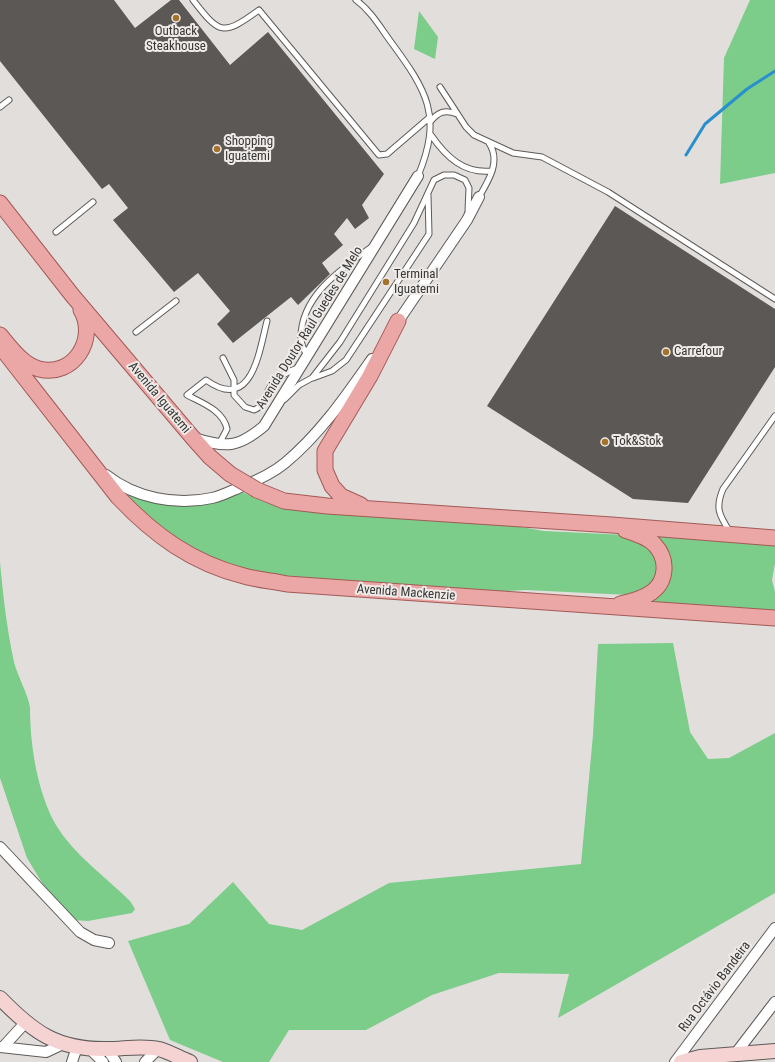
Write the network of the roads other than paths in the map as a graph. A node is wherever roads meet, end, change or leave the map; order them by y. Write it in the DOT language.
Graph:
graph roads {
  1 [pos="193,0"];
  2 [pos="356,0"];
  3 [pos="440,87"];
  4 [pos="9,100"];
  5 [pos="0,107"];
  6 [pos="458,115"];
  7 [pos="430,119"];
  8 [pos="430,134"];
  9 [pos="488,142"];
  10 [pos="492,171"];
  11 [pos="418,176"];
  12 [pos="428,192"];
  13 [pos="479,197"];
  14 [pos="93,202"];
  15 [pos="0,203"];
  16 [pos="467,220"];
  17 [pos="56,232"];
  18 [pos="378,242"];
  19 [pos="72,295"];
  20 [pos="775,299"];
  21 [pos="176,302"];
  22 [pos="267,320"];
  23 [pos="398,321"];
  24 [pos="136,332"];
  25 [pos="0,335"];
  26 [pos="0,346"];
  27 [pos="308,357"];
  28 [pos="223,358"];
  29 [pos="301,367"];
  30 [pos="312,378"];
  31 [pos="234,389"];
  32 [pos="278,405"];
  33 [pos="775,416"];
  34 [pos="193,438"];
  35 [pos="218,445"];
  36 [pos="84,454"];
  37 [pos="371,509"];
  38 [pos="612,525"];
  39 [pos="731,534"];
  40 [pos="775,538"];
  41 [pos="609,607"];
  42 [pos="775,618"];
  43 [pos="0,847"];
  44 [pos="775,928"];
  45 [pos="109,943"];
  46 [pos="0,998"];
  47 [pos="775,1002"];
  48 [pos="25,1023"];
  49 [pos="63,1044"];
  50 [pos="2,1047"];
  51 [pos="83,1048"];
  52 [pos="158,1049"];
  53 [pos="775,1051"];
  54 [pos="736,1053"];
  55 [pos="105,1056"];
  56 [pos="72,1062"];
  57 [pos="116,1062"];
  58 [pos="145,1062"];
  59 [pos="190,1062"];
  60 [pos="675,1062"];
  61 [pos="681,1062"];
  1 -- 7 [label="lane"];
  2 -- 7 [label="lane"];
  3 -- 6 [label="lane"];
  4 -- 5 [label="lane"];
  6 -- 7 [label="lane"];
  6 -- 9 [label="lane"];
  7 -- 8 [label="lane"];
  8 -- 10 [label="lane"];
  8 -- 11 [label="lane"];
  9 -- 10 [label="lane"];
  9 -- 20 [label="lane"];
  10 -- 13 [label="lane"];
  11 -- 18 [label="street, Avenida Doutor Raul Guedes de Melo"];
  12 -- 16 [label="lane"];
  12 -- 30 [label="lane"];
  12 -- 30 [label="lane"];
  13 -- 16 [label="street"];
  14 -- 17 [label="lane"];
  15 -- 19 [label="main road, Avenida Iguatemi"];
  16 -- 23 [label="street"];
  18 -- 27 [label="street, Avenida Doutor Raul Guedes de Melo"];
  18 -- 27 [label="lane"];
  19 -- 25 [label="main road"];
  19 -- 34 [label="main road, Avenida Iguatemi"];
  21 -- 24 [label="lane"];
  22 -- 31 [label="lane"];
  23 -- 36 [label="street"];
  23 -- 37 [label="main road"];
  26 -- 36 [label="main road"];
  27 -- 29 [label="street, Avenida Doutor Raul Guedes de Melo"];
  28 -- 31 [label="lane"];
  29 -- 31 [label="lane"];
  29 -- 32 [label="street, Avenida Doutor Raul Guedes de Melo"];
  30 -- 32 [label="lane"];
  31 -- 35 [label="lane"];
  32 -- 35 [label="street, Avenida Doutor Raul Guedes de Melo"];
  33 -- 39 [label="lane"];
  34 -- 35 [label="street, Avenida Doutor Raul Guedes de Melo"];
  34 -- 37 [label="main road, Avenida Iguatemi, bridge"];
  36 -- 41 [label="main road, Avenida Mackenzie"];
  37 -- 38 [label="main road"];
  38 -- 39 [label="main road"];
  38 -- 41 [label="main road"];
  39 -- 40 [label="main road"];
  41 -- 42 [label="main road, Avenida Mackenzie"];
  43 -- 45 [label="street"];
  44 -- 60 [label="street, Rua Octávio Bandeira"];
  46 -- 48 [label="street"];
  47 -- 54 [label="street"];
  48 -- 49 [label="street"];
  48 -- 50 [label="street"];
  49 -- 50 [label="street"];
  49 -- 51 [label="street"];
  51 -- 55 [label="street"];
  51 -- 56 [label="street"];
  52 -- 55 [label="street"];
  52 -- 58 [label="street"];
  52 -- 59 [label="street"];
  53 -- 54 [label="street"];
  54 -- 61 [label="street"];
  55 -- 57 [label="street"];
}
